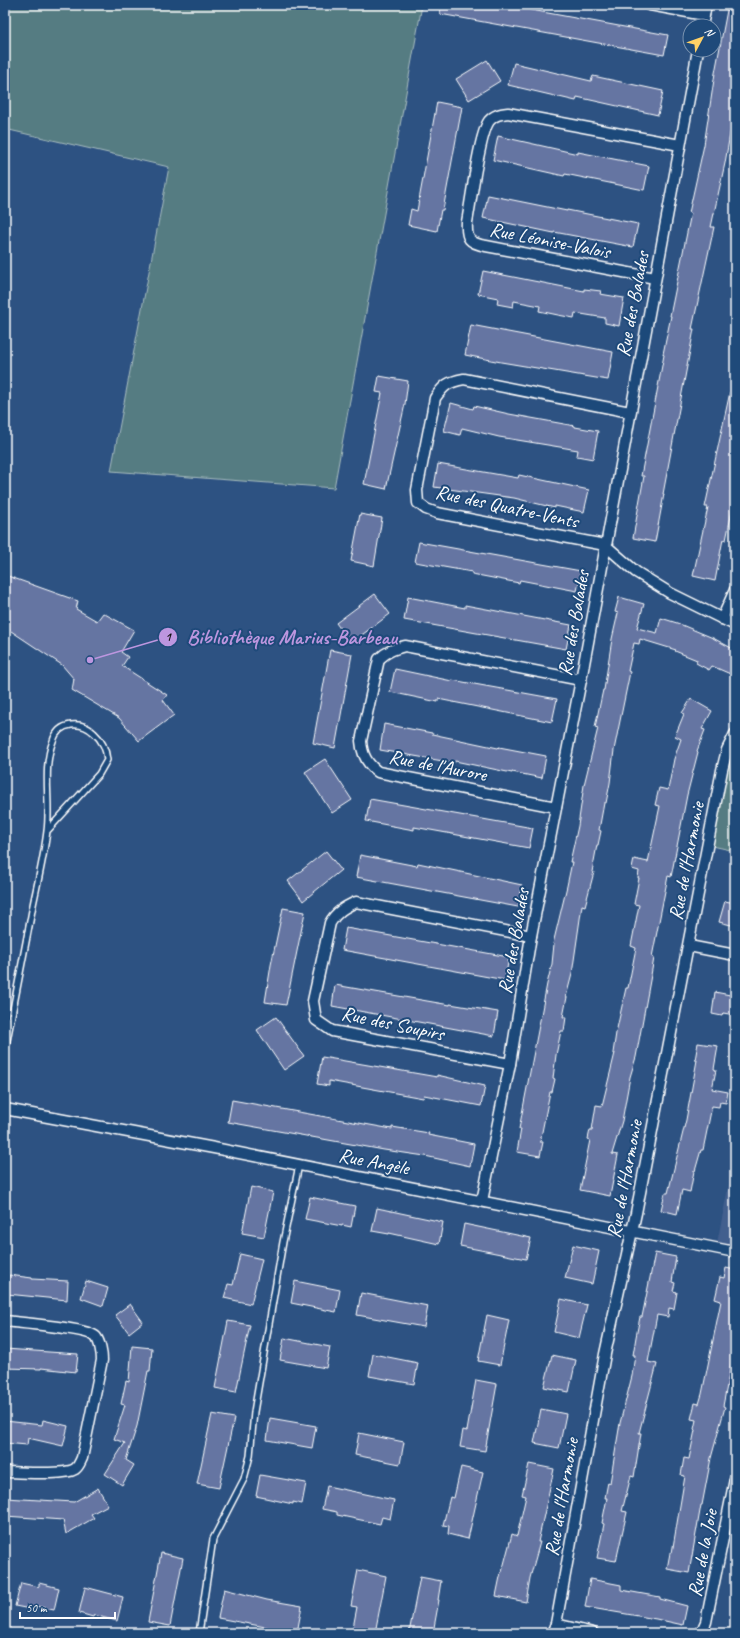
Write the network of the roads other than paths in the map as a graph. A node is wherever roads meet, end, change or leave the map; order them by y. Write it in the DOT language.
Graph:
graph roads {
  1 [pos="650,5"];
  2 [pos="705,10"];
  3 [pos="696,58"];
  4 [pos="680,145"];
  5 [pos="655,278"];
  6 [pos="630,412"];
  7 [pos="605,545"];
  8 [pos="735,590"];
  9 [pos="722,619"];
  10 [pos="735,626"];
  11 [pos="581,680"];
  12 [pos="735,734"];
  13 [pos="556,807"];
  14 [pos="48,830"];
  15 [pos="531,936"];
  16 [pos="689,946"];
  17 [pos="735,955"];
  18 [pos="5,1051"];
  19 [pos="510,1064"];
  20 [pos="5,1109"];
  21 [pos="299,1165"];
  22 [pos="482,1202"];
  23 [pos="632,1231"];
  24 [pos="735,1252"];
  25 [pos="5,1321"];
  26 [pos="5,1472"];
  27 [pos="735,1479"];
  28 [pos="554,1628"];
  29 [pos="199,1633"];
  30 [pos="593,1633"];
  31 [pos="701,1633"];
  1 -- 2 [label="street"];
  3 -- 4 [label="street, Rue des Balades"];
  4 -- 5 [label="street, Rue des Balades"];
  4 -- 5 [label="street, Rue Léonise-Valois"];
  5 -- 6 [label="street, Rue des Balades"];
  6 -- 7 [label="street, Rue des Balades"];
  6 -- 7 [label="street, Rue des Quatre-Vents"];
  7 -- 9 [label="street"];
  7 -- 11 [label="street, Rue des Balades"];
  8 -- 9 [label="street"];
  9 -- 10 [label="street"];
  11 -- 13 [label="street, Rue des Balades"];
  11 -- 13 [label="street, Rue de l'Aurore"];
  12 -- 16 [label="street, Rue de l'Harmonie"];
  13 -- 15 [label="street, Rue des Balades"];
  14 -- 14 [label="lane"];
  14 -- 18 [label="lane"];
  15 -- 19 [label="street, Rue des Balades"];
  15 -- 19 [label="street, Rue des Soupirs"];
  16 -- 17 [label="street"];
  16 -- 23 [label="street, Rue de l'Harmonie"];
  19 -- 22 [label="street, Rue des Balades"];
  20 -- 21 [label="street, Rue Angèle"];
  21 -- 22 [label="street, Rue Angèle"];
  21 -- 29 [label="lane"];
  22 -- 23 [label="street, Rue Angèle"];
  23 -- 24 [label="street, Rue Angèle"];
  23 -- 28 [label="street, Rue de l'Harmonie"];
  25 -- 26 [label="street"];
  27 -- 31 [label="street, Rue de la Joie"];
  28 -- 30 [label="street"];
}
